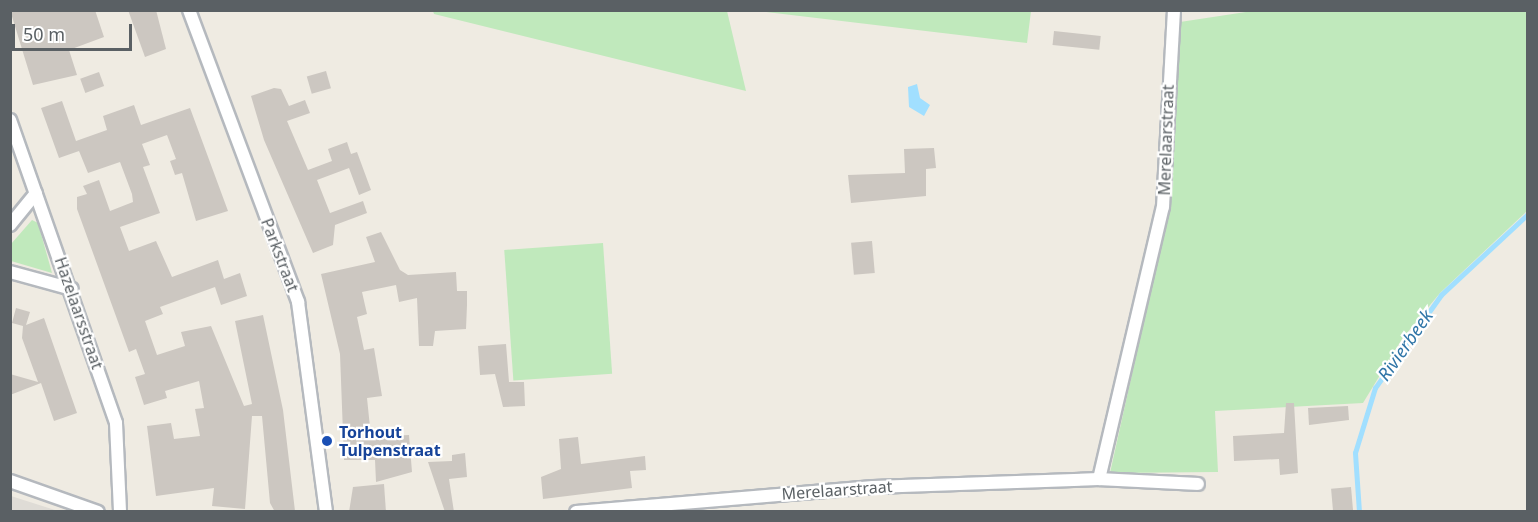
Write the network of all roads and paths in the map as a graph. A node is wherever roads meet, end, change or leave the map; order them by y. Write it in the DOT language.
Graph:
graph roads {
  1 [pos="189,10"];
  2 [pos="1174,10"];
  3 [pos="10,120"];
  4 [pos="36,193"];
  5 [pos="10,225"];
  6 [pos="10,272"];
  7 [pos="72,289"];
  8 [pos="1099,479"];
  9 [pos="10,481"];
  10 [pos="1198,484"];
  11 [pos="98,512"];
  12 [pos="120,512"];
  13 [pos="327,512"];
  14 [pos="576,512"];
  1 -- 13 [label="street, Parkstraat"];
  2 -- 8 [label="street, Merelaarstraat"];
  3 -- 4 [label="street, Hazelaarsstraat"];
  4 -- 5 [label="street"];
  4 -- 7 [label="street, Hazelaarsstraat"];
  6 -- 7 [label="street"];
  7 -- 12 [label="street, Hazelaarsstraat"];
  8 -- 10 [label="street, Merelaarstraat"];
  8 -- 14 [label="street, Merelaarstraat"];
  9 -- 11 [label="street"];
}
